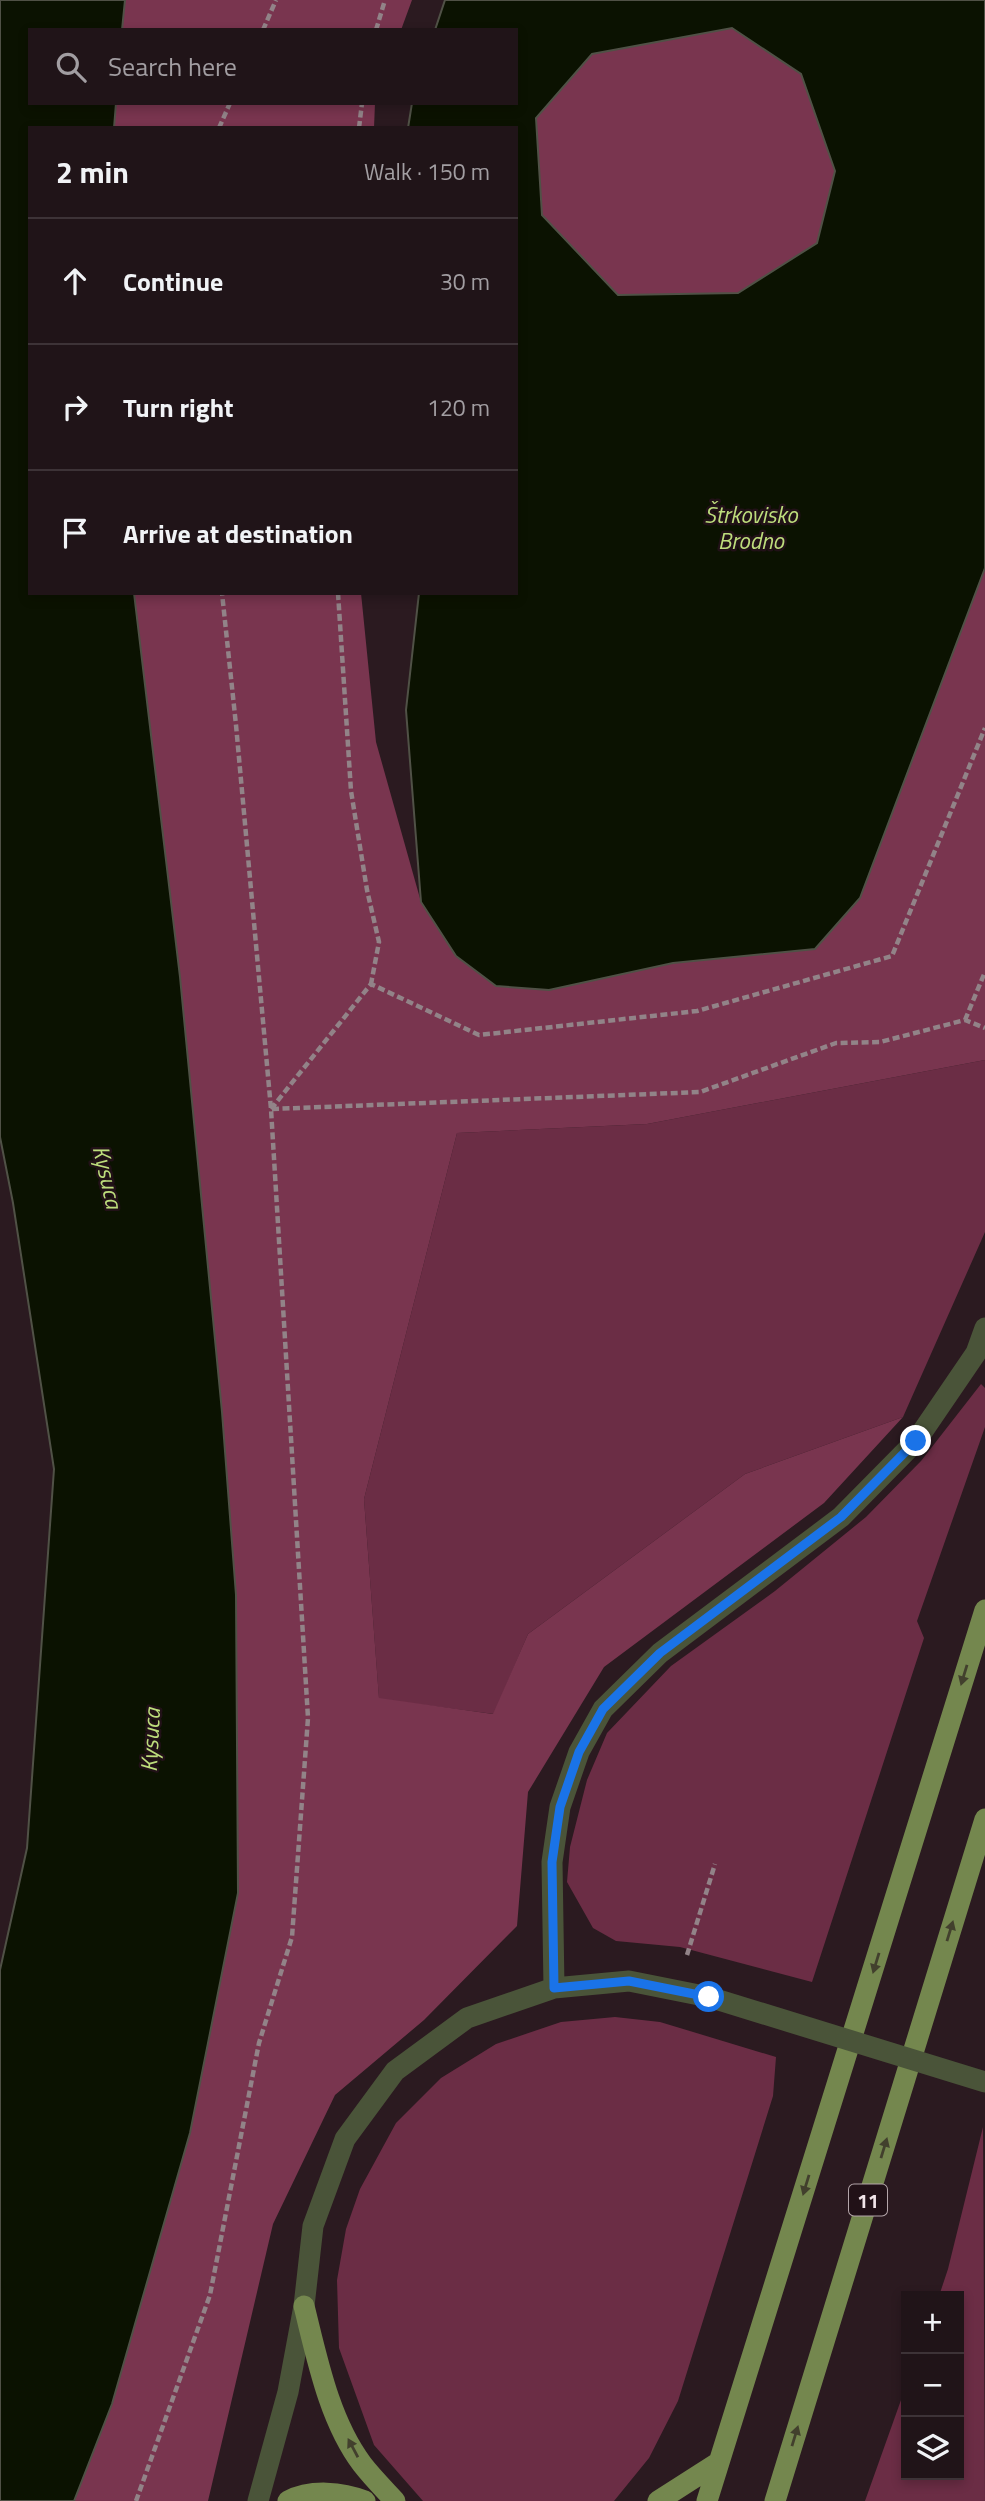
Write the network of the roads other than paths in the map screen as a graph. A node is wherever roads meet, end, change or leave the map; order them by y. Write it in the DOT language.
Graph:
graph roads {
  1 [pos="985,1328"];
  2 [pos="985,1610"];
  3 [pos="985,1819"];
  4 [pos="554,1988"];
  5 [pos="985,2082"];
  6 [pos="304,2305"];
  7 [pos="719,2462"];
  8 [pos="258,2501"];
  9 [pos="288,2501"];
  10 [pos="365,2501"];
  11 [pos="395,2501"];
  12 [pos="658,2501"];
  13 [pos="707,2501"];
  14 [pos="775,2501"];
  1 -- 4 [label="street"];
  2 -- 7 [label="main road, one-way"];
  14 -- 3 [label="main road, 11, one-way"];
  4 -- 5 [label="street, bridge"];
  4 -- 6 [label="street"];
  6 -- 8 [label="street"];
  11 -- 6 [label="main road, one-way"];
  7 -- 12 [label="main road"];
  7 -- 13 [label="main road"];
  9 -- 10 [label="main road"];
}
